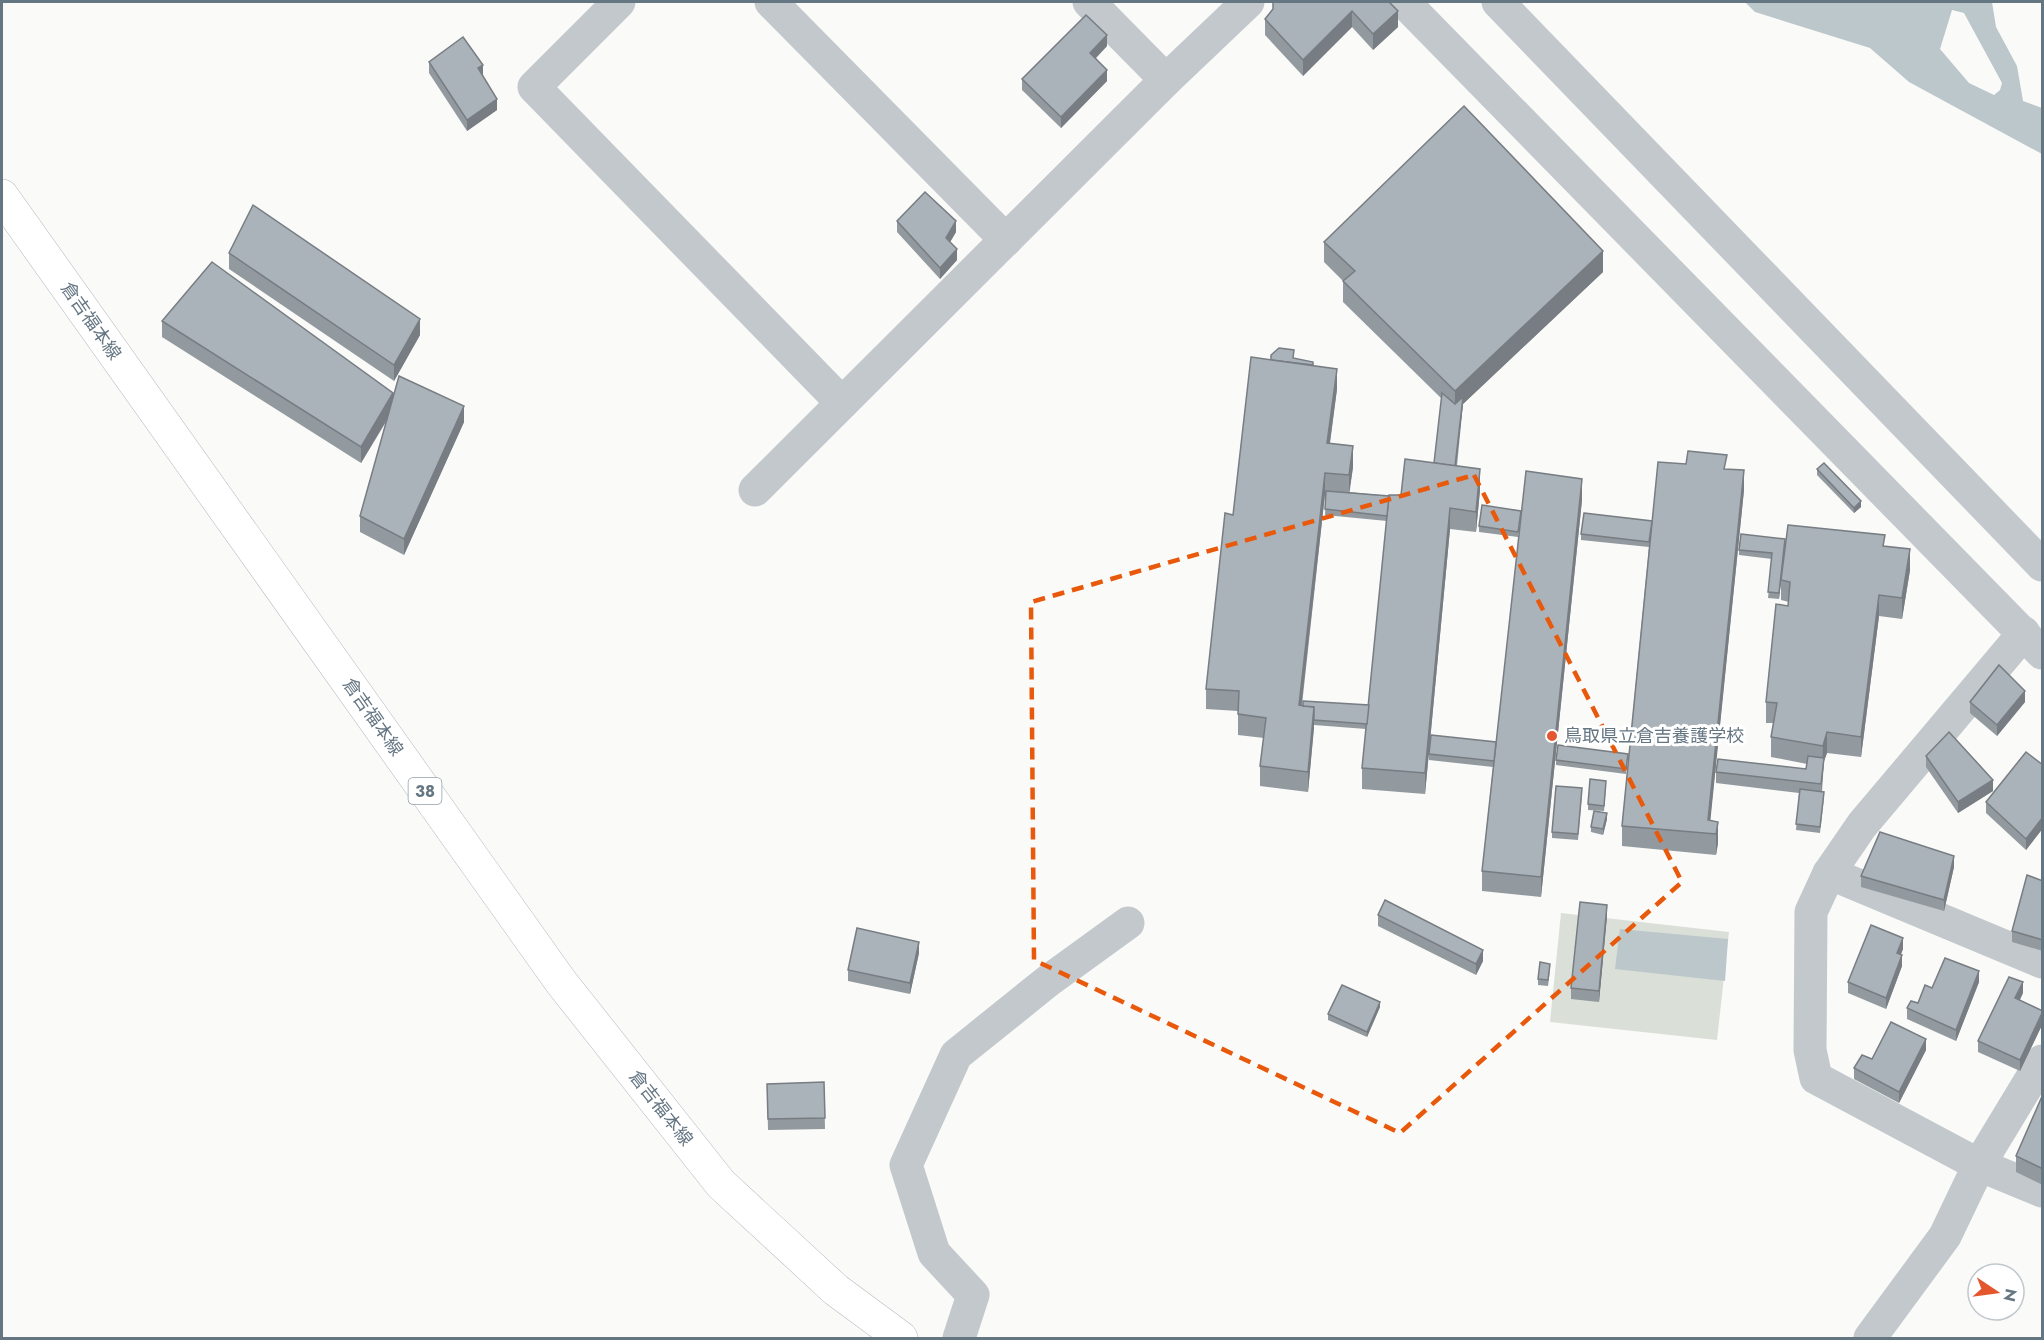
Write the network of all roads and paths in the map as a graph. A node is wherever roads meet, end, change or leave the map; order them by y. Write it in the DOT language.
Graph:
graph roads {
  1 [pos="619,2"];
  2 [pos="771,2"];
  3 [pos="1089,2"];
  4 [pos="1248,2"];
  5 [pos="1404,2"];
  6 [pos="1498,2"];
  7 [pos="1166,80"];
  8 [pos="2,196"];
  9 [pos="1006,240"];
  10 [pos="843,403"];
  11 [pos="755,490"];
  12 [pos="2043,565"];
  13 [pos="2033,643"];
  14 [pos="1829,873"];
  15 [pos="1128,923"];
  16 [pos="2043,962"];
  17 [pos="2043,1060"];
  18 [pos="1979,1165"];
  19 [pos="2043,1191"];
  20 [pos="901,1338"];
  21 [pos="959,1338"];
  22 [pos="1870,1338"];
  1 -- 10 [label="street"];
  2 -- 9 [label="street"];
  3 -- 7 [label="street"];
  4 -- 7 [label="street"];
  5 -- 13 [label="street"];
  6 -- 12 [label="street"];
  7 -- 9 [label="street"];
  8 -- 20 [label="main road, 倉吉福本線 / 38"];
  9 -- 10 [label="street"];
  10 -- 11 [label="street"];
  13 -- 14 [label="street"];
  14 -- 16 [label="street"];
  14 -- 18 [label="street"];
  15 -- 21 [label="street"];
  17 -- 18 [label="street"];
  18 -- 19 [label="street"];
  18 -- 22 [label="street"];
}
